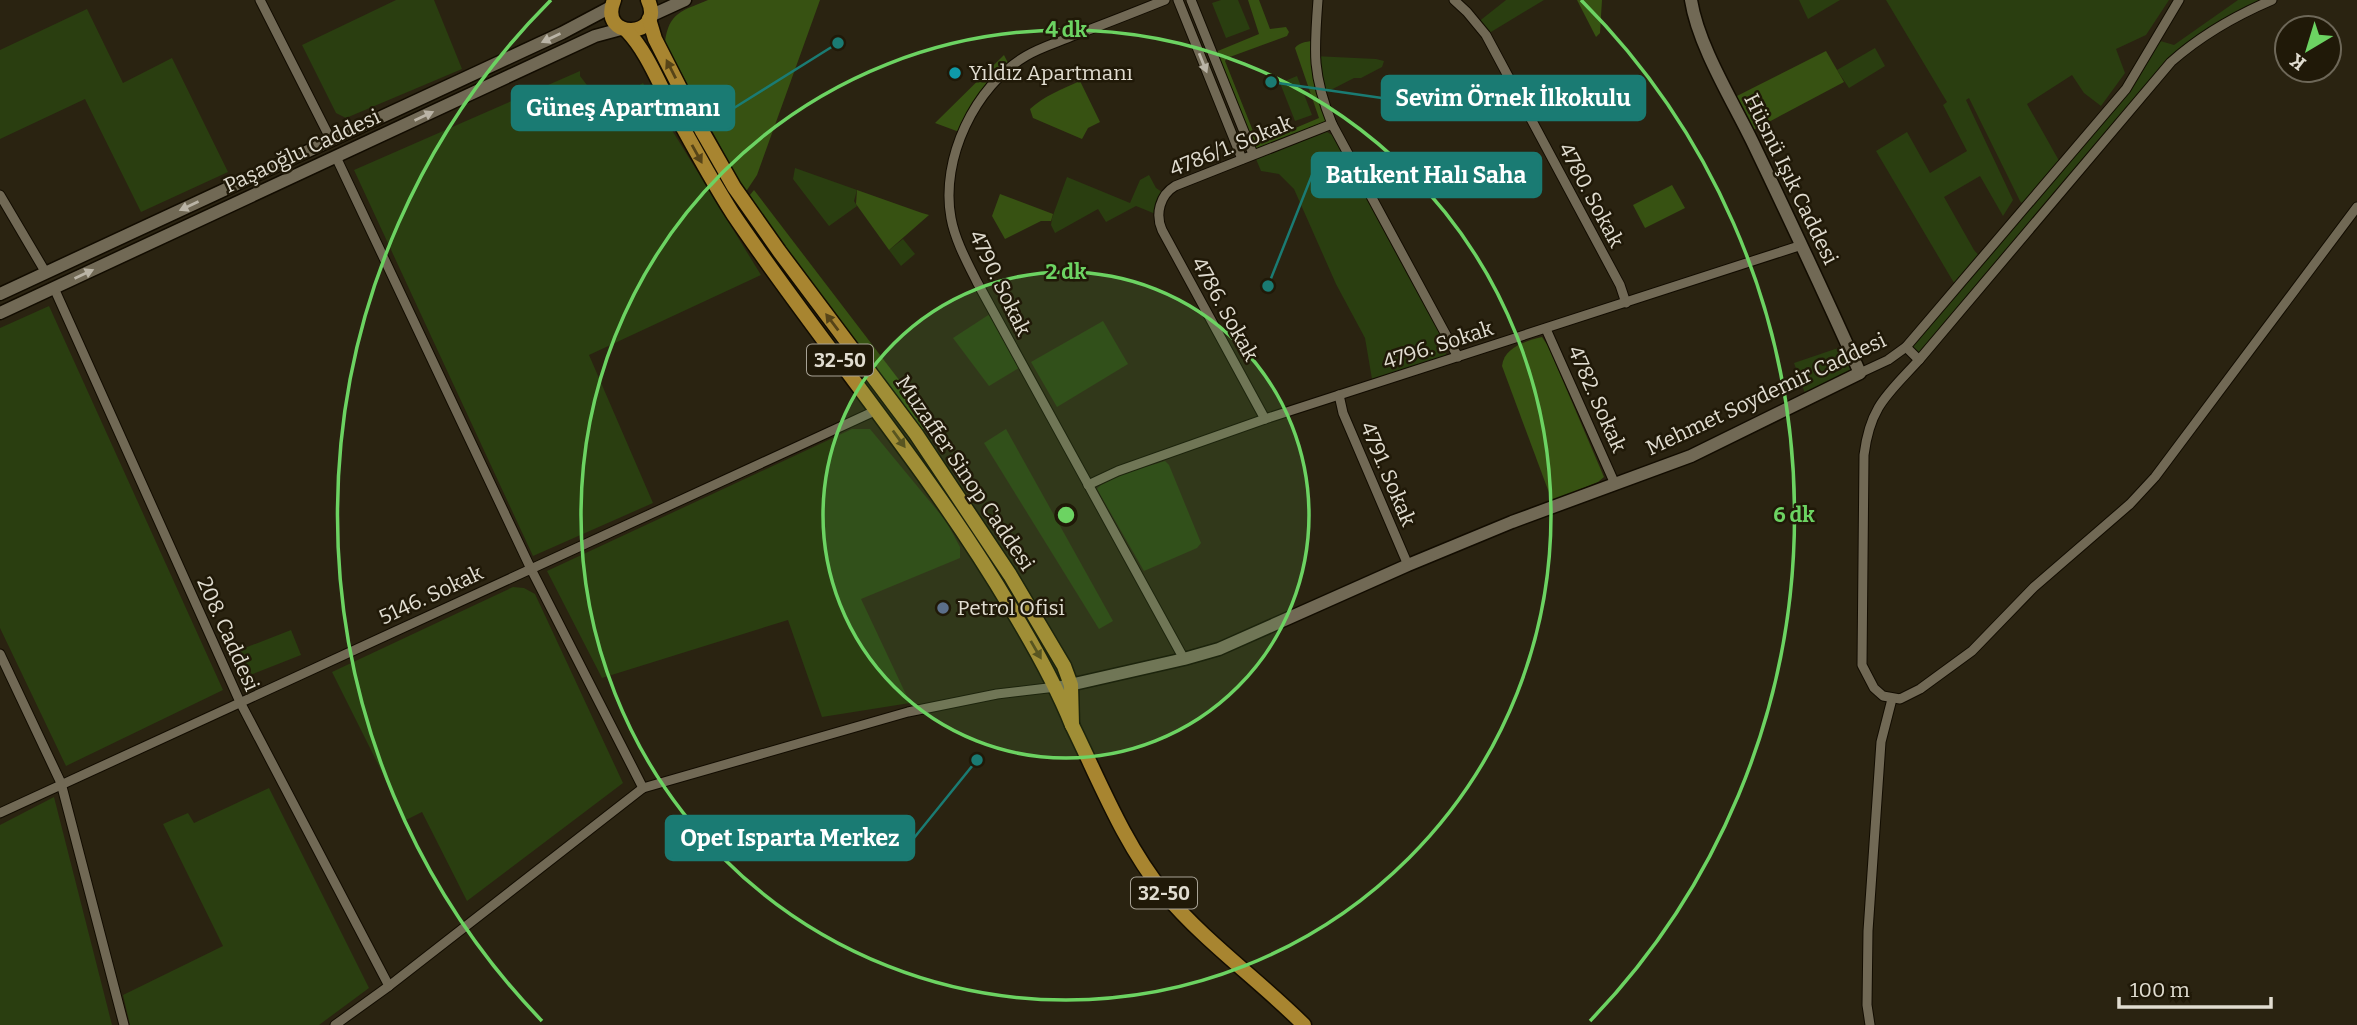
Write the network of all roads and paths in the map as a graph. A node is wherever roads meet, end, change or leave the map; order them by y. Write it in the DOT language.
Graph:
graph roads {
  1 [pos="260,0"];
  2 [pos="648,0"];
  3 [pos="685,0"];
  4 [pos="1165,0"];
  5 [pos="1178,0"];
  6 [pos="1191,0"];
  7 [pos="1318,0"];
  8 [pos="1454,0"];
  9 [pos="1691,0"];
  10 [pos="2179,0"];
  11 [pos="2272,0"];
  12 [pos="612,2"];
  13 [pos="650,17"];
  14 [pos="624,30"];
  15 [pos="1332,124"];
  16 [pos="331,140"];
  17 [pos="1254,154"];
  18 [pos="335,157"];
  19 [pos="1242,159"];
  20 [pos="0,195"];
  21 [pos="2357,207"];
  22 [pos="1158,215"];
  23 [pos="1802,245"];
  24 [pos="46,273"];
  25 [pos="54,288"];
  26 [pos="0,294"];
  27 [pos="1626,303"];
  28 [pos="0,313"];
  29 [pos="1546,329"];
  30 [pos="1906,347"];
  31 [pos="1458,357"];
  32 [pos="1919,360"];
  33 [pos="1860,373"];
  34 [pos="1339,395"];
  35 [pos="877,410"];
  36 [pos="1265,419"];
  37 [pos="1615,484"];
  38 [pos="1088,485"];
  39 [pos="1408,565"];
  40 [pos="531,569"];
  41 [pos="0,654"];
  42 [pos="1184,659"];
  43 [pos="1063,686"];
  44 [pos="1892,699"];
  45 [pos="240,702"];
  46 [pos="61,783"];
  47 [pos="643,788"];
  48 [pos="0,813"];
  49 [pos="389,986"];
  50 [pos="124,1025"];
  51 [pos="335,1025"];
  52 [pos="1304,1025"];
  53 [pos="1870,1025"];
  1 -- 16 [label="street"];
  2 -- 13 [label="main road, Muzaffer Sinop Caddesi"];
  3 -- 13 [label="street"];
  4 -- 38 [label="street, 4790. Sokak"];
  5 -- 19 [label="street, one-way"];
  6 -- 17 [label="street"];
  7 -- 15 [label="street"];
  8 -- 27 [label="street, 4780. Sokak"];
  9 -- 23 [label="street, Hüsnü Işık Caddesi"];
  10 -- 30 [label="street, Mehmet Soydemir Caddesi"];
  11 -- 32 [label="street"];
  12 -- 14 [label="main road, Muzaffer Sinop Caddesi"];
  12 -- 16 [label="street, Paşaoğlu Caddesi, one-way"];
  13 -- 14 [label="main road"];
  43 -- 13 [label="main road, Muzaffer Sinop Caddesi / 32-50, one-way"];
  18 -- 14 [label="street, Paşaoğlu Caddesi, one-way"];
  14 -- 35 [label="main road, Muzaffer Sinop Caddesi / 32-50, one-way"];
  15 -- 17 [label="street, 4786/1. Sokak"];
  15 -- 31 [label="street"];
  16 -- 24 [label="street, Paşaoğlu Caddesi, one-way"];
  17 -- 19 [label="street, 4786/1. Sokak"];
  25 -- 18 [label="street, Paşaoğlu Caddesi, one-way"];
  18 -- 40 [label="street"];
  19 -- 22 [label="street, 4786/1. Sokak"];
  20 -- 24 [label="street"];
  21 -- 44 [label="street"];
  22 -- 36 [label="street, 4786. Sokak"];
  23 -- 27 [label="street, 4796. Sokak"];
  23 -- 33 [label="street, Hüsnü Işık Caddesi"];
  24 -- 26 [label="street, Paşaoğlu Caddesi"];
  25 -- 28 [label="street, Paşaoğlu Caddesi"];
  25 -- 45 [label="street, 208. Caddesi"];
  27 -- 29 [label="street, 4796. Sokak"];
  29 -- 31 [label="street, 4796. Sokak"];
  29 -- 37 [label="street, 4782. Sokak"];
  30 -- 32 [label="street"];
  30 -- 33 [label="street, Mehmet Soydemir Caddesi"];
  31 -- 34 [label="street, 4796. Sokak"];
  32 -- 44 [label="street"];
  33 -- 37 [label="street, Mehmet Soydemir Caddesi"];
  34 -- 36 [label="street, 4796. Sokak"];
  34 -- 39 [label="street, 4791. Sokak"];
  35 -- 40 [label="street, 5146. Sokak"];
  35 -- 43 [label="main road, Muzaffer Sinop Caddesi / 32-50, one-way"];
  36 -- 38 [label="street, 4796. Sokak"];
  37 -- 39 [label="street, Mehmet Soydemir Caddesi"];
  38 -- 42 [label="street, 4790. Sokak"];
  39 -- 42 [label="street, Mehmet Soydemir Caddesi"];
  40 -- 45 [label="street, 5146. Sokak"];
  40 -- 47 [label="street"];
  41 -- 46 [label="street"];
  42 -- 43 [label="street, Mehmet Soydemir Caddesi"];
  43 -- 47 [label="street"];
  43 -- 52 [label="main road, Muzaffer Sinop Caddesi / 32-50"];
  44 -- 53 [label="street"];
  45 -- 46 [label="street, 5146. Sokak"];
  45 -- 49 [label="street, 208. Caddesi"];
  46 -- 48 [label="street, 5146. Sokak"];
  46 -- 50 [label="street"];
  47 -- 49 [label="street"];
  49 -- 51 [label="street"];
}
